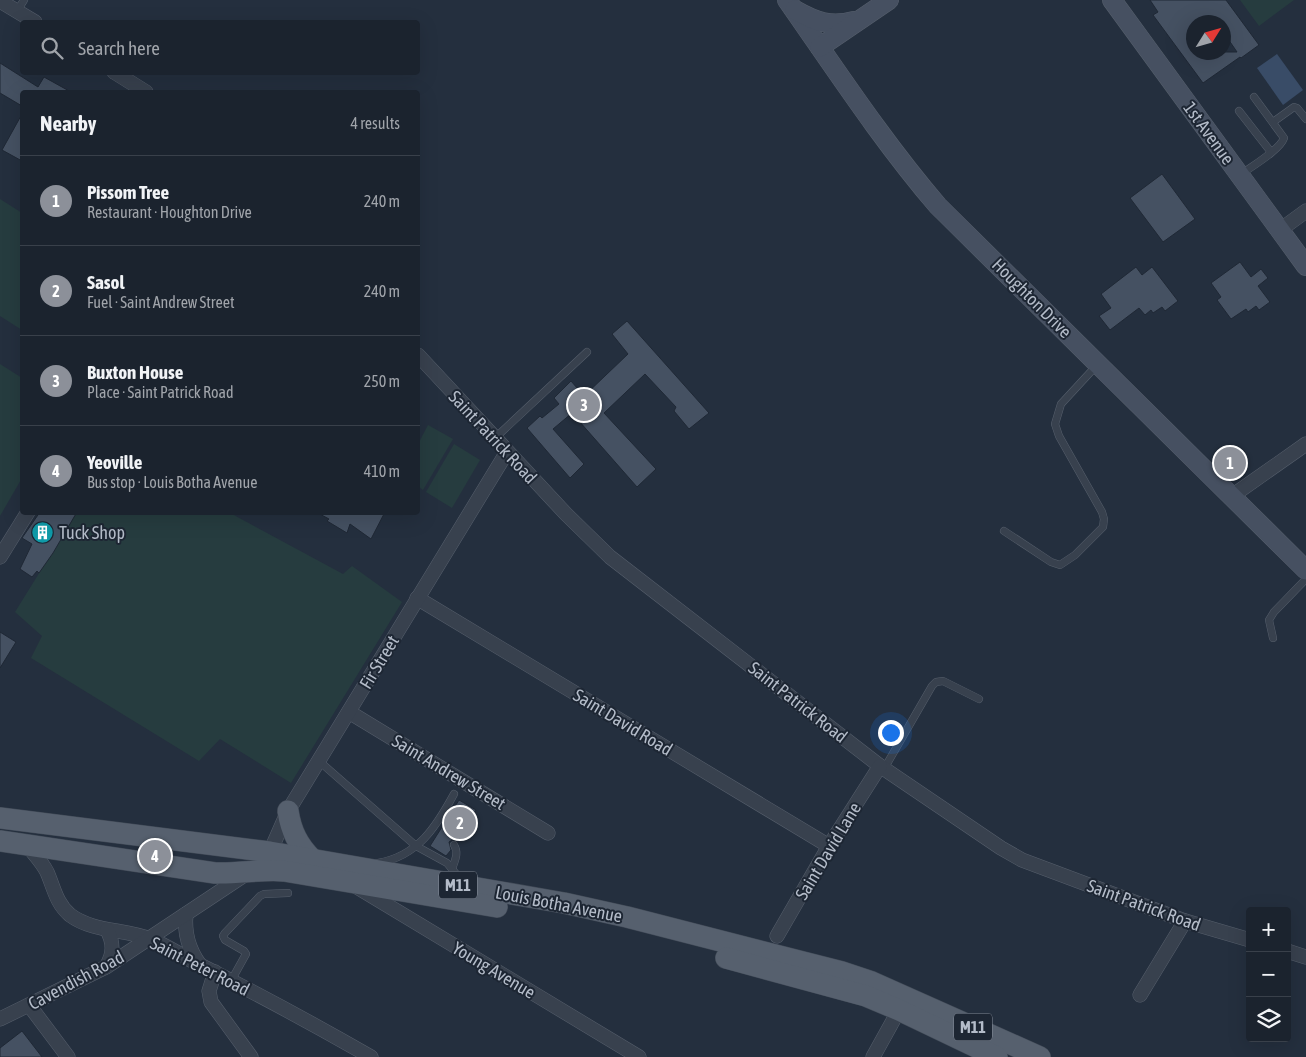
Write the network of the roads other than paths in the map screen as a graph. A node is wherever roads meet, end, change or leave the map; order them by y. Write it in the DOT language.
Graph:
graph roads {
  1 [pos="889,0"];
  2 [pos="1112,0"];
  3 [pos="0,1"];
  4 [pos="790,4"];
  5 [pos="21,6"];
  6 [pos="863,19"];
  7 [pos="33,20"];
  8 [pos="820,48"];
  9 [pos="119,75"];
  10 [pos="143,90"];
  11 [pos="1254,97"];
  12 [pos="1239,110"];
  13 [pos="1306,118"];
  14 [pos="1273,122"];
  15 [pos="1271,152"];
  16 [pos="1240,175"];
  17 [pos="1306,211"];
  18 [pos="1280,230"];
  19 [pos="1306,266"];
  20 [pos="587,352"];
  21 [pos="420,357"];
  22 [pos="1098,364"];
  23 [pos="495,438"];
  24 [pos="1306,444"];
  25 [pos="507,452"];
  26 [pos="1232,496"];
  27 [pos="26,515"];
  28 [pos="1004,531"];
  29 [pos="0,557"];
  30 [pos="1306,570"];
  31 [pos="1306,579"];
  32 [pos="417,598"];
  33 [pos="1273,638"];
  34 [pos="979,699"];
  35 [pos="349,712"];
  36 [pos="320,761"];
  37 [pos="882,768"];
  38 [pos="454,794"];
  39 [pos="288,811"];
  40 [pos="0,818"];
  41 [pos="548,832"];
  42 [pos="0,841"];
  43 [pos="27,845"];
  44 [pos="454,845"];
  45 [pos="416,846"];
  46 [pos="829,846"];
  47 [pos="270,852"];
  48 [pos="312,859"];
  49 [pos="452,869"];
  50 [pos="250,871"];
  51 [pos="344,874"];
  52 [pos="466,886"];
  53 [pos="288,893"];
  54 [pos="186,914"];
  55 [pos="1185,921"];
  56 [pos="107,930"];
  57 [pos="777,936"];
  58 [pos="149,939"];
  59 [pos="1246,939"];
  60 [pos="1290,952"];
  61 [pos="1306,957"];
  62 [pos="200,965"];
  63 [pos="106,967"];
  64 [pos="214,972"];
  65 [pos="231,981"];
  66 [pos="1140,995"];
  67 [pos="28,1005"];
  68 [pos="899,1010"];
  69 [pos="0,1019"];
  70 [pos="68,1057"];
  71 [pos="252,1057"];
  72 [pos="371,1057"];
  73 [pos="639,1057"];
  74 [pos="873,1057"];
  75 [pos="997,1057"];
  76 [pos="1040,1057"];
  1 -- 6 [label="street"];
  2 -- 16 [label="street, 1st Avenue"];
  3 -- 5 [label="street"];
  4 -- 6 [label="street"];
  4 -- 8 [label="street, Houghton Drive"];
  5 -- 7 [label="street"];
  6 -- 8 [label="street"];
  8 -- 22 [label="street, Houghton Drive"];
  9 -- 10 [label="street"];
  11 -- 14 [label="lane"];
  12 -- 15 [label="lane"];
  13 -- 14 [label="lane"];
  14 -- 15 [label="lane"];
  15 -- 16 [label="lane"];
  16 -- 18 [label="street, 1st Avenue"];
  17 -- 18 [label="street"];
  18 -- 19 [label="street, 1st Avenue"];
  20 -- 23 [label="lane"];
  21 -- 23 [label="street, Saint Patrick Road"];
  22 -- 26 [label="street, Houghton Drive"];
  22 -- 28 [label="lane"];
  23 -- 25 [label="street, Saint Patrick Road"];
  24 -- 26 [label="street"];
  25 -- 32 [label="street, Fir Street"];
  25 -- 37 [label="street, Saint Patrick Road"];
  26 -- 30 [label="street, Houghton Drive"];
  27 -- 29 [label="street"];
  31 -- 33 [label="lane"];
  32 -- 35 [label="street, Fir Street"];
  32 -- 46 [label="street, Saint David Road"];
  34 -- 37 [label="lane"];
  35 -- 36 [label="street, Fir Street"];
  35 -- 41 [label="street, Saint Andrew Street"];
  36 -- 39 [label="street, Fir Street"];
  36 -- 45 [label="lane"];
  37 -- 46 [label="street, Saint David Lane"];
  37 -- 55 [label="street, Saint Patrick Road"];
  38 -- 45 [label="lane"];
  39 -- 47 [label="street, Fir Street"];
  39 -- 48 [label="main road"];
  40 -- 47 [label="main road, Louis Botha Avenue / M11"];
  42 -- 43 [label="main road, Louis Botha Avenue / M11"];
  43 -- 50 [label="main road, Louis Botha Avenue / M11"];
  43 -- 56 [label="street, Saint Peter Road"];
  44 -- 49 [label="lane"];
  45 -- 49 [label="lane"];
  45 -- 51 [label="lane"];
  46 -- 57 [label="street, Saint David Lane"];
  47 -- 48 [label="main road, Louis Botha Avenue / M11"];
  47 -- 50 [label="street, Fir Street"];
  48 -- 51 [label="main road, Louis Botha Avenue / M11"];
  49 -- 52 [label="lane"];
  50 -- 51 [label="main road, Louis Botha Avenue / M11"];
  50 -- 54 [label="street, Cavendish Road"];
  51 -- 52 [label="main road, Louis Botha Avenue / M11"];
  51 -- 68 [label="main road, Louis Botha Avenue / M11"];
  51 -- 73 [label="street, Young Avenue"];
  52 -- 76 [label="main road, Louis Botha Avenue / M11"];
  53 -- 65 [label="lane"];
  54 -- 58 [label="street, Cavendish Road"];
  54 -- 62 [label="street"];
  55 -- 59 [label="street, Saint Patrick Road"];
  55 -- 66 [label="street"];
  56 -- 58 [label="street, Saint Peter Road"];
  56 -- 63 [label="street"];
  58 -- 62 [label="street, Saint Peter Road"];
  58 -- 63 [label="street, Cavendish Road"];
  60 -- 61 [label="street"];
  62 -- 64 [label="street, Saint Peter Road"];
  63 -- 67 [label="street, Cavendish Road"];
  64 -- 65 [label="street, Saint Peter Road"];
  64 -- 71 [label="street"];
  65 -- 72 [label="street, Saint Peter Road"];
  67 -- 69 [label="street, Cavendish Road"];
  67 -- 70 [label="street"];
  68 -- 74 [label="street"];
  68 -- 75 [label="main road, Louis Botha Avenue / M11"];
}
